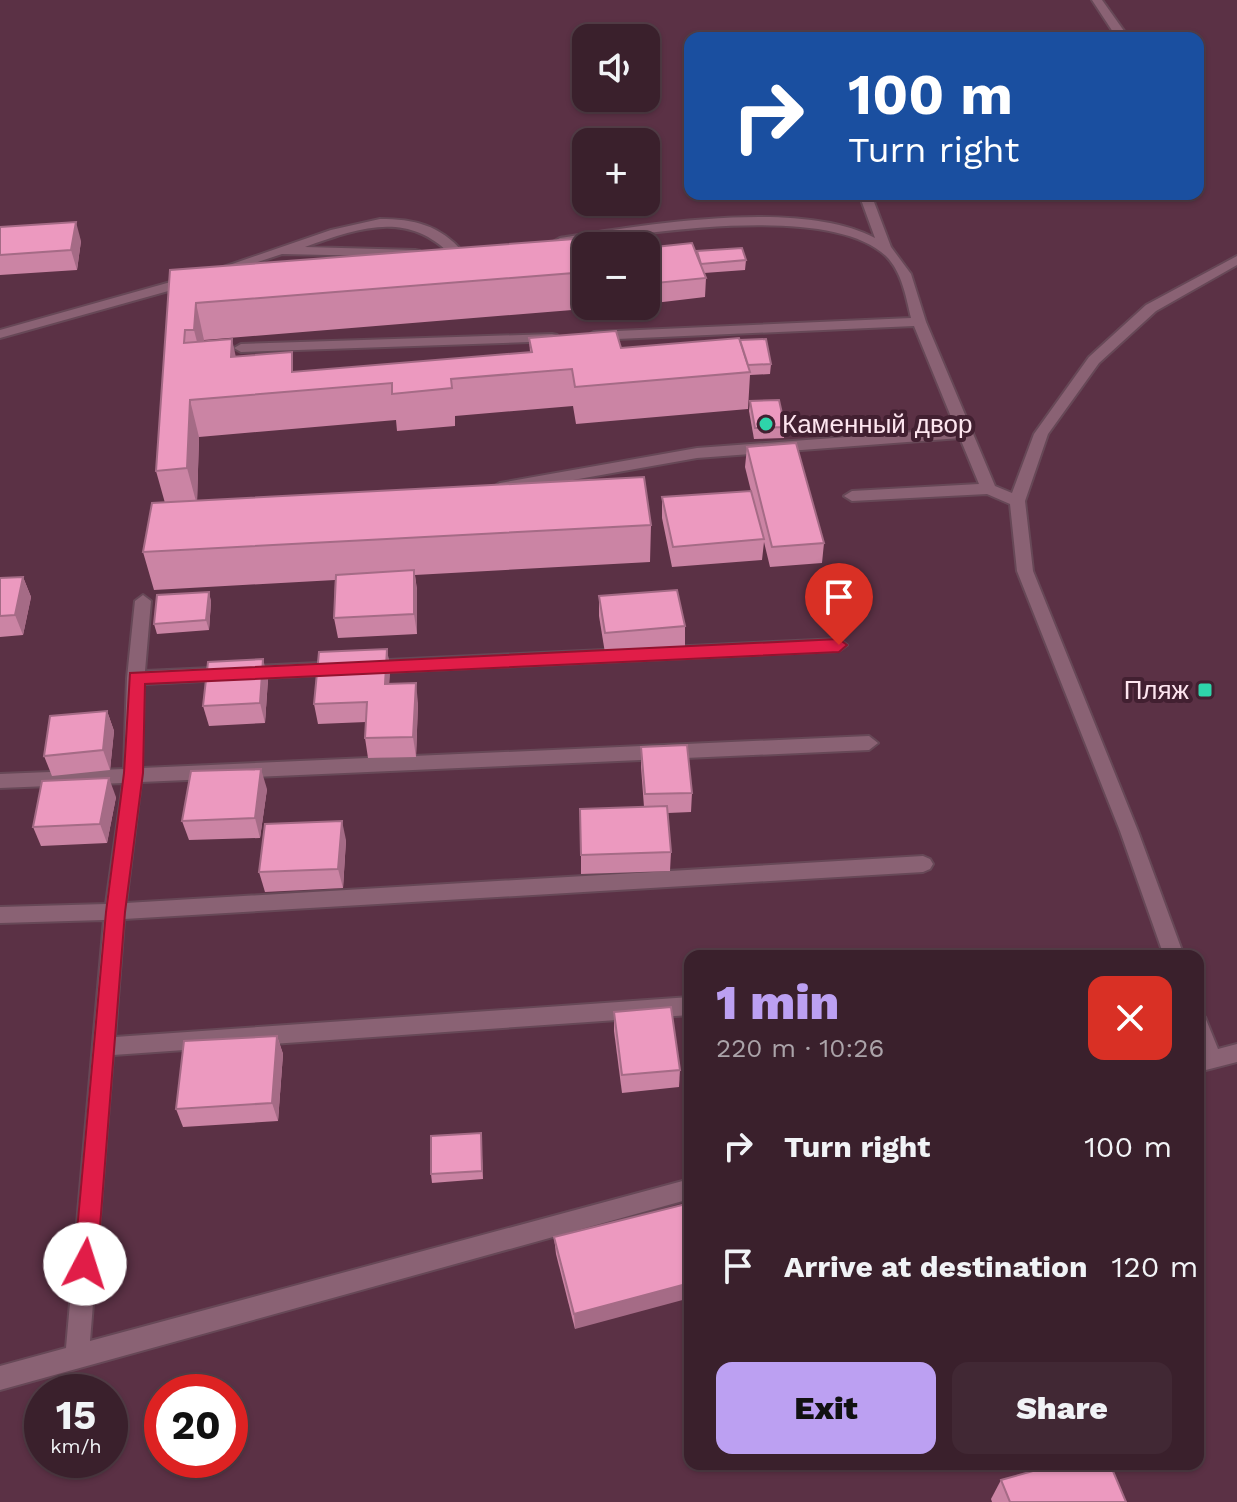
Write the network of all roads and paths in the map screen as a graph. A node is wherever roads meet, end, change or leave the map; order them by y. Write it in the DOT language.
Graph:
graph roads {
  1 [pos="1097,0"];
  2 [pos="1119,32"];
  3 [pos="867,200"];
  4 [pos="541,245"];
  5 [pos="281,250"];
  6 [pos="886,250"];
  7 [pos="1237,260"];
  8 [pos="919,322"];
  9 [pos="0,334"];
  10 [pos="241,348"];
  11 [pos="966,433"];
  12 [pos="989,489"];
  13 [pos="478,492"];
  14 [pos="852,496"];
  15 [pos="1017,501"];
  16 [pos="143,601"];
  17 [pos="839,645"];
  18 [pos="136,678"];
  19 [pos="869,743"];
  20 [pos="133,773"];
  21 [pos="0,781"];
  22 [pos="923,864"];
  23 [pos="115,912"];
  24 [pos="0,915"];
  25 [pos="1172,950"];
  26 [pos="684,1006"];
  27 [pos="104,1047"];
  28 [pos="1237,1053"];
  29 [pos="1205,1061"];
  30 [pos="684,1191"];
  31 [pos="77,1357"];
  32 [pos="0,1378"];
  1 -- 2 [label="lane"];
  3 -- 6 [label="lane"];
  4 -- 6 [label="lane"];
  5 -- 5 [label="lane"];
  5 -- 9 [label="lane"];
  6 -- 8 [label="lane"];
  7 -- 15 [label="lane"];
  8 -- 10 [label="lane"];
  8 -- 11 [label="lane"];
  11 -- 12 [label="lane"];
  11 -- 13 [label="lane"];
  12 -- 14 [label="lane"];
  12 -- 15 [label="lane"];
  15 -- 25 [label="lane"];
  16 -- 18 [label="lane"];
  17 -- 18 [label="lane"];
  18 -- 20 [label="lane"];
  19 -- 20 [label="lane"];
  20 -- 21 [label="lane"];
  20 -- 23 [label="lane"];
  22 -- 23 [label="lane"];
  23 -- 24 [label="lane"];
  23 -- 27 [label="lane"];
  26 -- 27 [label="lane"];
  27 -- 31 [label="lane"];
  28 -- 29 [label="lane"];
  30 -- 31 [label="lane"];
  31 -- 32 [label="lane"];
}
